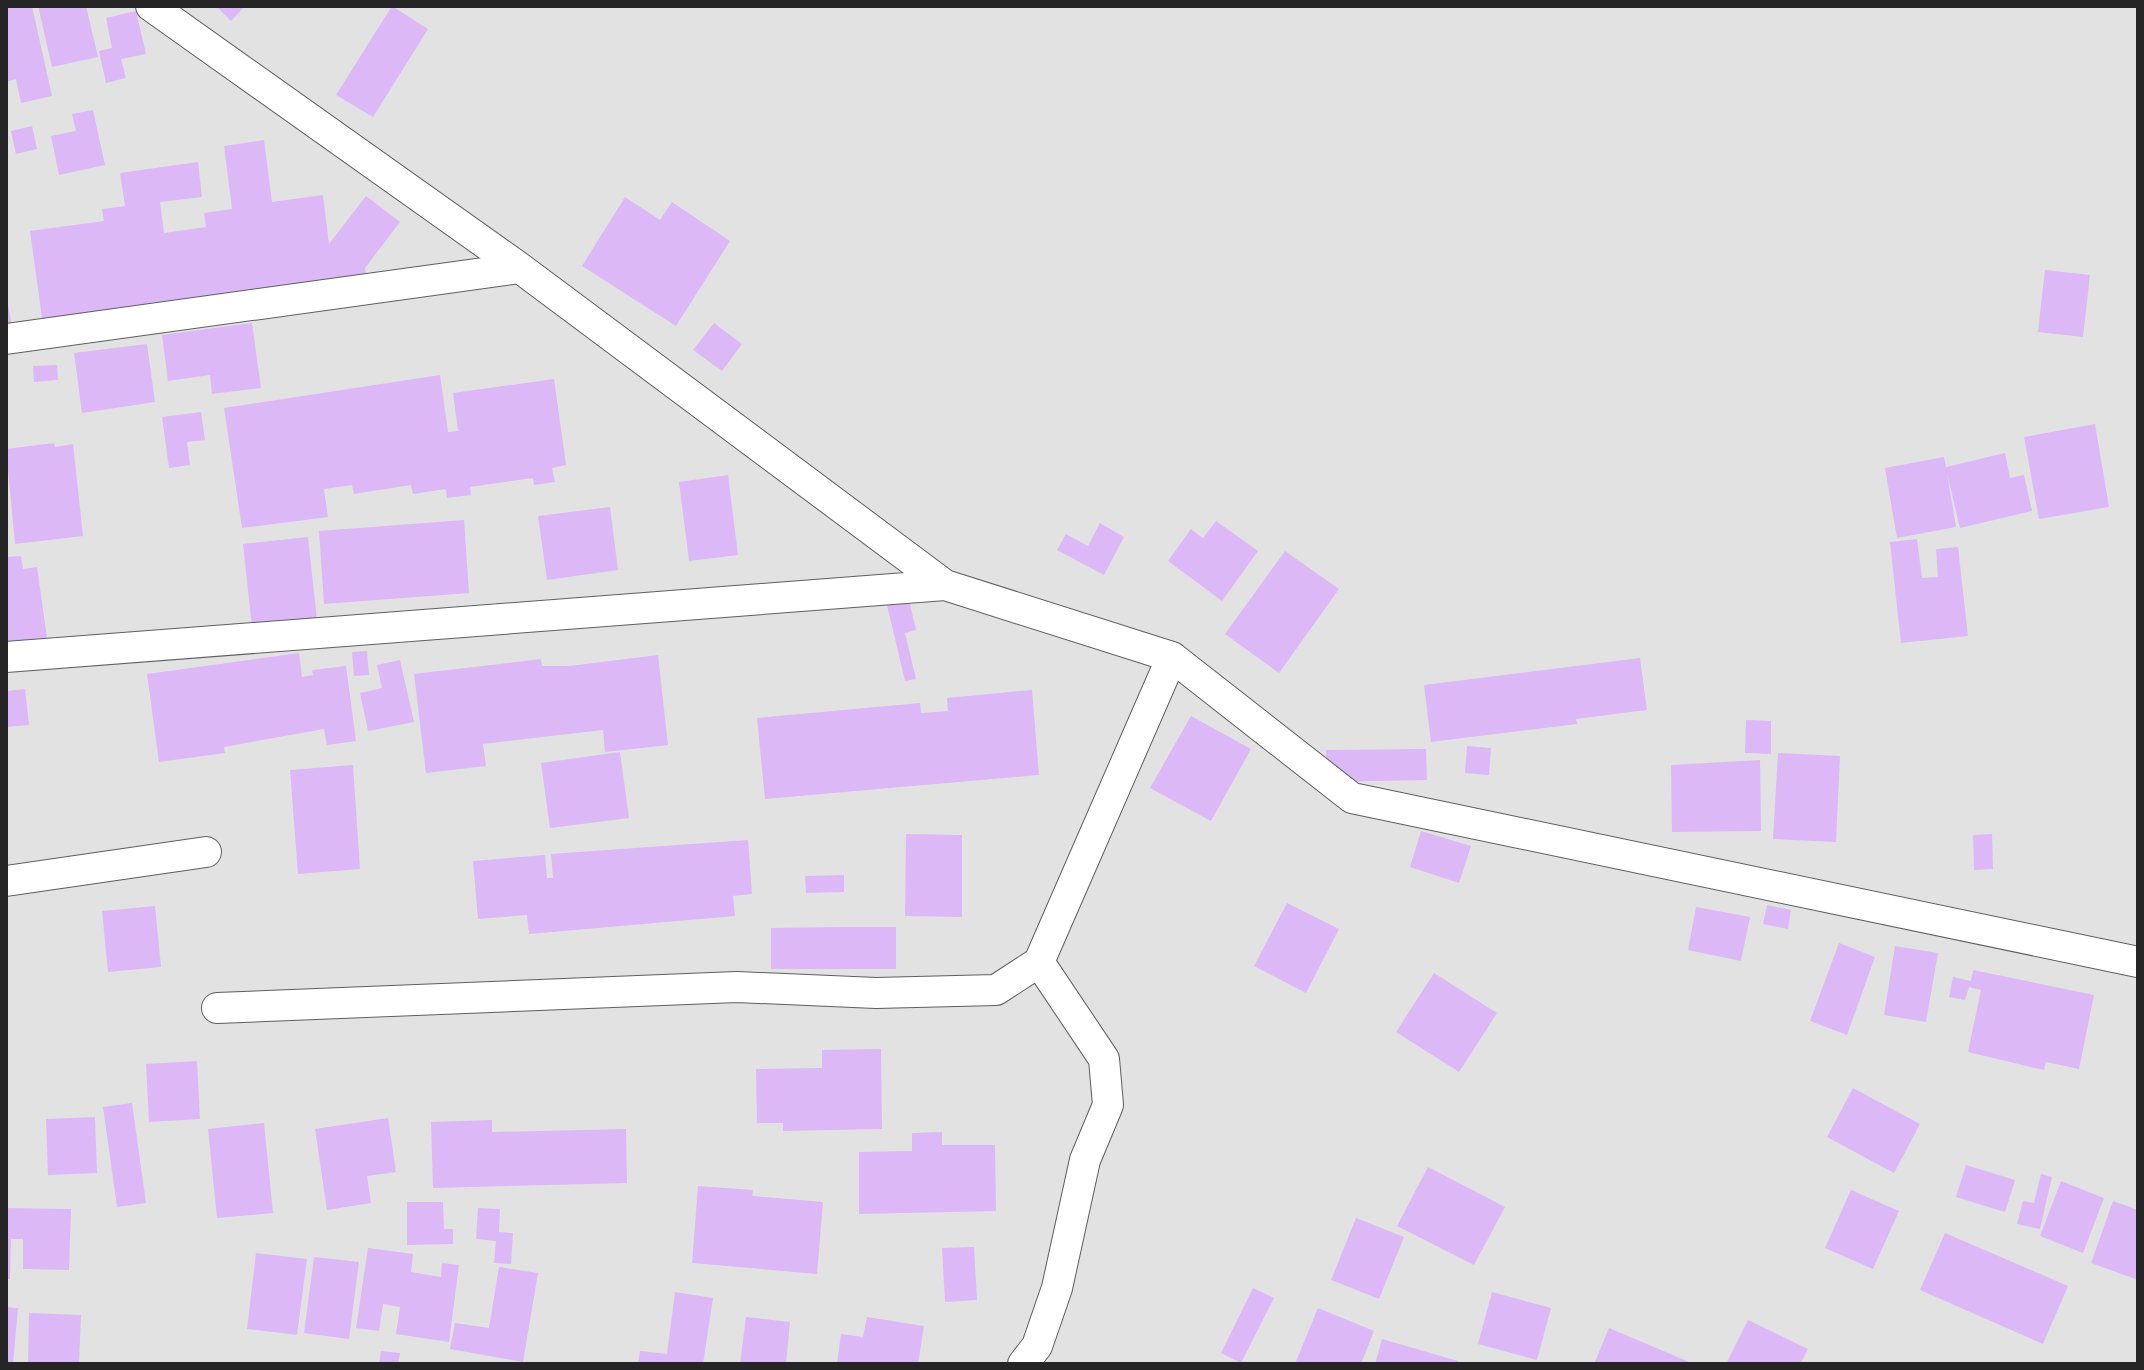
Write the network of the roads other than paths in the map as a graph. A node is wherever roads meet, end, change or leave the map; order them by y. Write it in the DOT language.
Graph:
graph roads {
  1 [pos="151,6"];
  2 [pos="520,268"];
  3 [pos="6,339"];
  4 [pos="945,585"];
  5 [pos="6,657"];
  6 [pos="1172,657"];
  7 [pos="206,852"];
  8 [pos="6,881"];
  9 [pos="1039,962"];
  10 [pos="2138,962"];
  11 [pos="217,1008"];
  12 [pos="1023,1364"];
  1 -- 2 [label="street"];
  2 -- 3 [label="street"];
  2 -- 4 [label="street"];
  4 -- 5 [label="street"];
  4 -- 6 [label="street"];
  6 -- 9 [label="street"];
  6 -- 10 [label="street"];
  7 -- 8 [label="street"];
  9 -- 11 [label="street"];
  9 -- 12 [label="street"];
}
